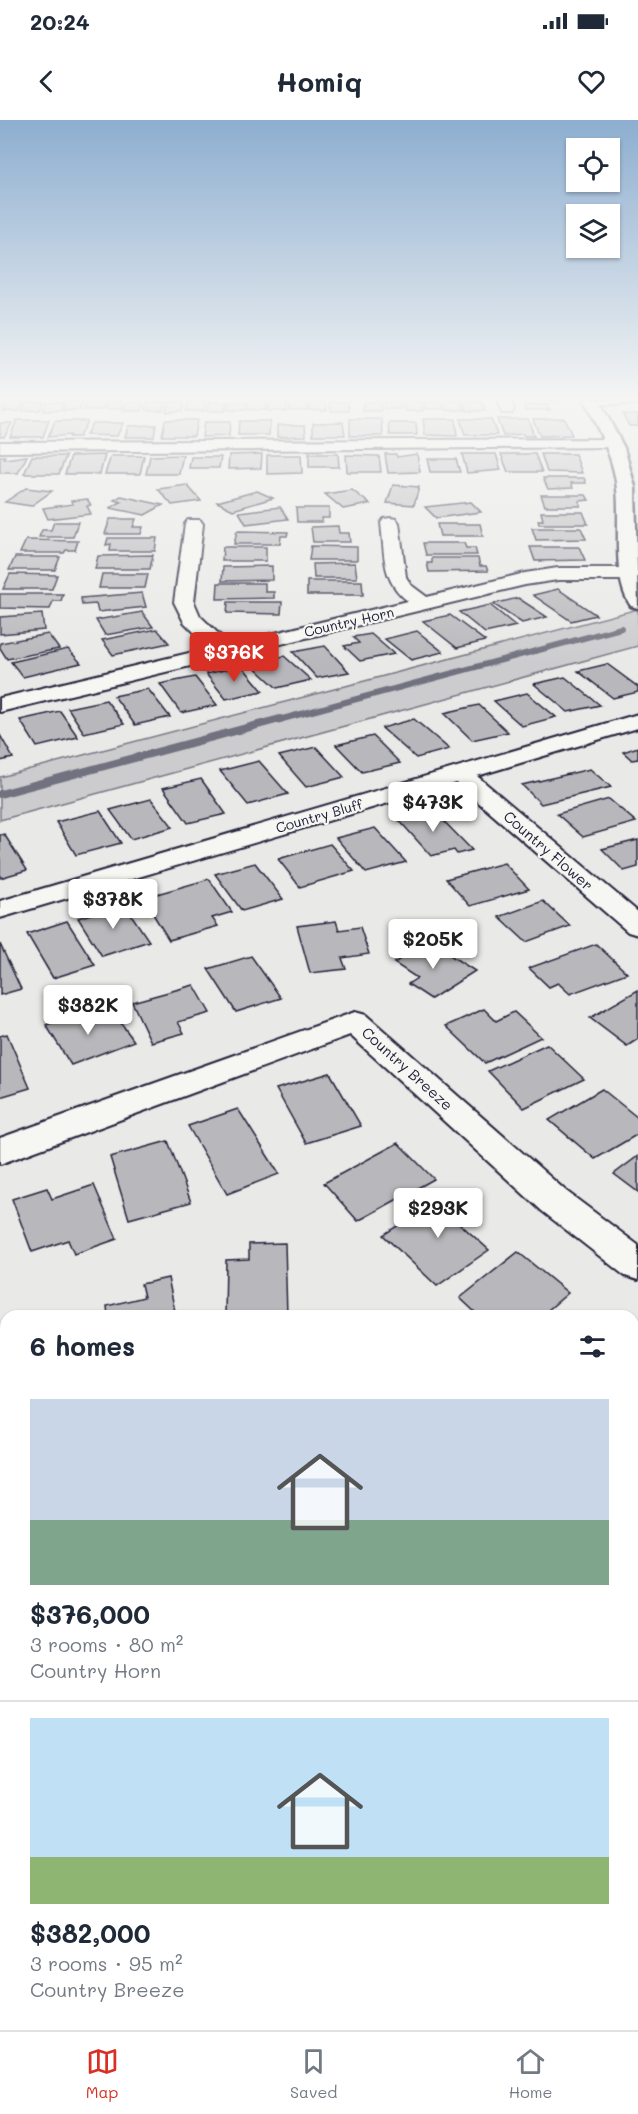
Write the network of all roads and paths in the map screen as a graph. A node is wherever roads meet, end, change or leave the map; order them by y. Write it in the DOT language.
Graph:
graph roads {
  1 [pos="626,488"];
  2 [pos="390,523"];
  3 [pos="194,524"];
  4 [pos="635,589"];
  5 [pos="424,604"];
  6 [pos="224,651"];
  7 [pos="0,705"];
  8 [pos="638,721"];
  9 [pos="460,774"];
  10 [pos="0,910"];
  11 [pos="638,926"];
  12 [pos="0,1151"];
  13 [pos="638,1265"];
  1 -- 4 [label="street"];
  2 -- 5 [label="street"];
  3 -- 6 [label="street"];
  4 -- 5 [label="street, Country Horn"];
  5 -- 6 [label="street, Country Horn"];
  6 -- 7 [label="street, Country Horn"];
  8 -- 9 [label="street, Country Bluff"];
  9 -- 10 [label="street, Country Bluff"];
  9 -- 11 [label="street, Country Flower"];
  12 -- 13 [label="street, Country Breeze"];
}
